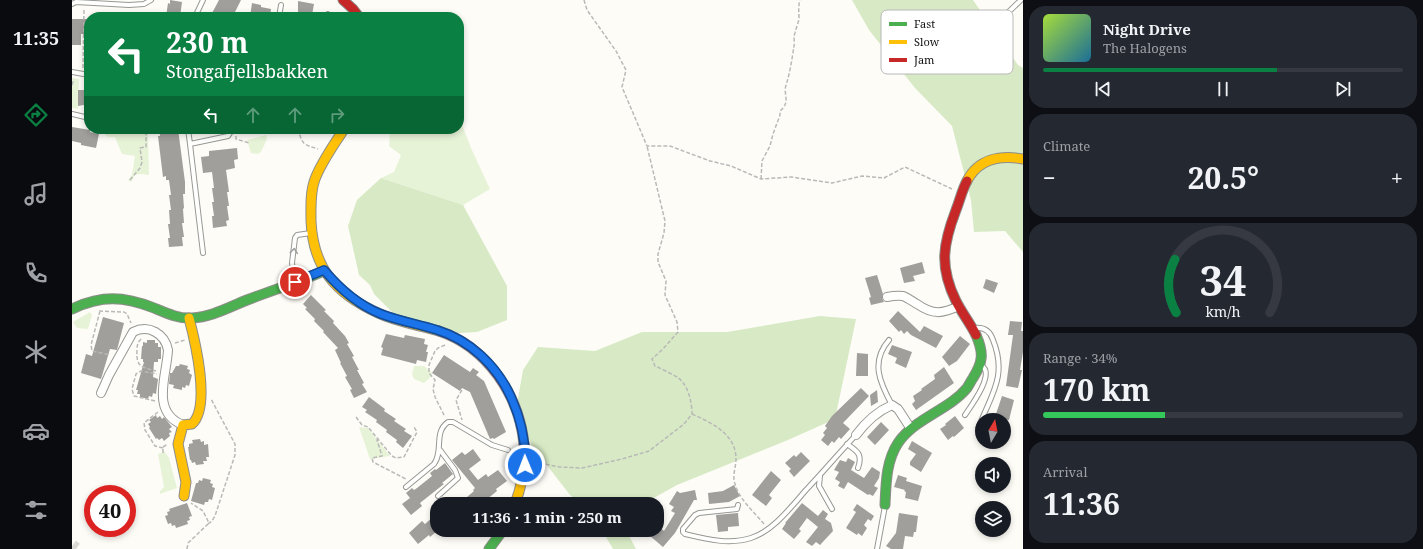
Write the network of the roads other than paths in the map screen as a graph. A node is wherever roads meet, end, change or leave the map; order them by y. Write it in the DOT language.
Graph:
graph roads {
  1 [pos="151,0"];
  2 [pos="203,0"];
  3 [pos="343,0"];
  4 [pos="1021,0"];
  5 [pos="72,4"];
  6 [pos="281,5"];
  7 [pos="1011,10"];
  8 [pos="197,12"];
  9 [pos="280,12"];
  10 [pos="355,12"];
  11 [pos="72,72"];
  12 [pos="84,74"];
  13 [pos="72,114"];
  14 [pos="84,117"];
  15 [pos="189,134"];
  16 [pos="229,134"];
  17 [pos="341,134"];
  18 [pos="190,144"];
  19 [pos="1023,160"];
  20 [pos="311,233"];
  21 [pos="203,253"];
  22 [pos="324,270"];
  23 [pos="295,282"];
  24 [pos="887,297"];
  25 [pos="959,306"];
  26 [pos="72,309"];
  27 [pos="189,318"];
  28 [pos="972,328"];
  29 [pos="889,340"];
  30 [pos="980,365"];
  31 [pos="101,393"];
  32 [pos="892,405"];
  33 [pos="985,413"];
  34 [pos="965,415"];
  35 [pos="182,425"];
  36 [pos="911,429"];
  37 [pos="856,435"];
  38 [pos="847,444"];
  39 [pos="440,450"];
  40 [pos="508,450"];
  41 [pos="858,468"];
  42 [pos="820,475"];
  43 [pos="406,487"];
  44 [pos="184,496"];
  45 [pos="438,496"];
  46 [pos="517,497"];
  47 [pos="738,505"];
  48 [pos="885,505"];
  49 [pos="832,509"];
  50 [pos="498,537"];
  51 [pos="489,549"];
  52 [pos="877,549"];
  1 -- 5 [label="lane"];
  2 -- 8 [label="lane"];
  3 -- 10 [label="street"];
  4 -- 7 [label="lane"];
  6 -- 9 [label="lane"];
  11 -- 12 [label="lane"];
  13 -- 14 [label="lane"];
  15 -- 18 [label="lane"];
  16 -- 18 [label="lane"];
  17 -- 20 [label="street"];
  18 -- 21 [label="lane"];
  19 -- 25 [label="street"];
  20 -- 22 [label="street"];
  23 -- 20 [label="lane, one-way"];
  22 -- 23 [label="street"];
  22 -- 46 [label="street"];
  23 -- 27 [label="street"];
  24 -- 25 [label="street"];
  25 -- 28 [label="street"];
  26 -- 27 [label="street"];
  27 -- 35 [label="street"];
  28 -- 30 [label="street"];
  28 -- 33 [label="lane"];
  29 -- 32 [label="lane"];
  30 -- 34 [label="lane"];
  30 -- 36 [label="street"];
  31 -- 35 [label="street"];
  32 -- 36 [label="street"];
  32 -- 37 [label="street"];
  35 -- 44 [label="street"];
  36 -- 48 [label="street"];
  37 -- 38 [label="lane"];
  38 -- 41 [label="lane"];
  38 -- 42 [label="lane"];
  39 -- 40 [label="lane"];
  39 -- 43 [label="lane"];
  39 -- 45 [label="lane"];
  42 -- 47 [label="lane"];
  42 -- 49 [label="lane"];
  48 -- 52 [label="lane"];
  50 -- 51 [label="street"];
}
